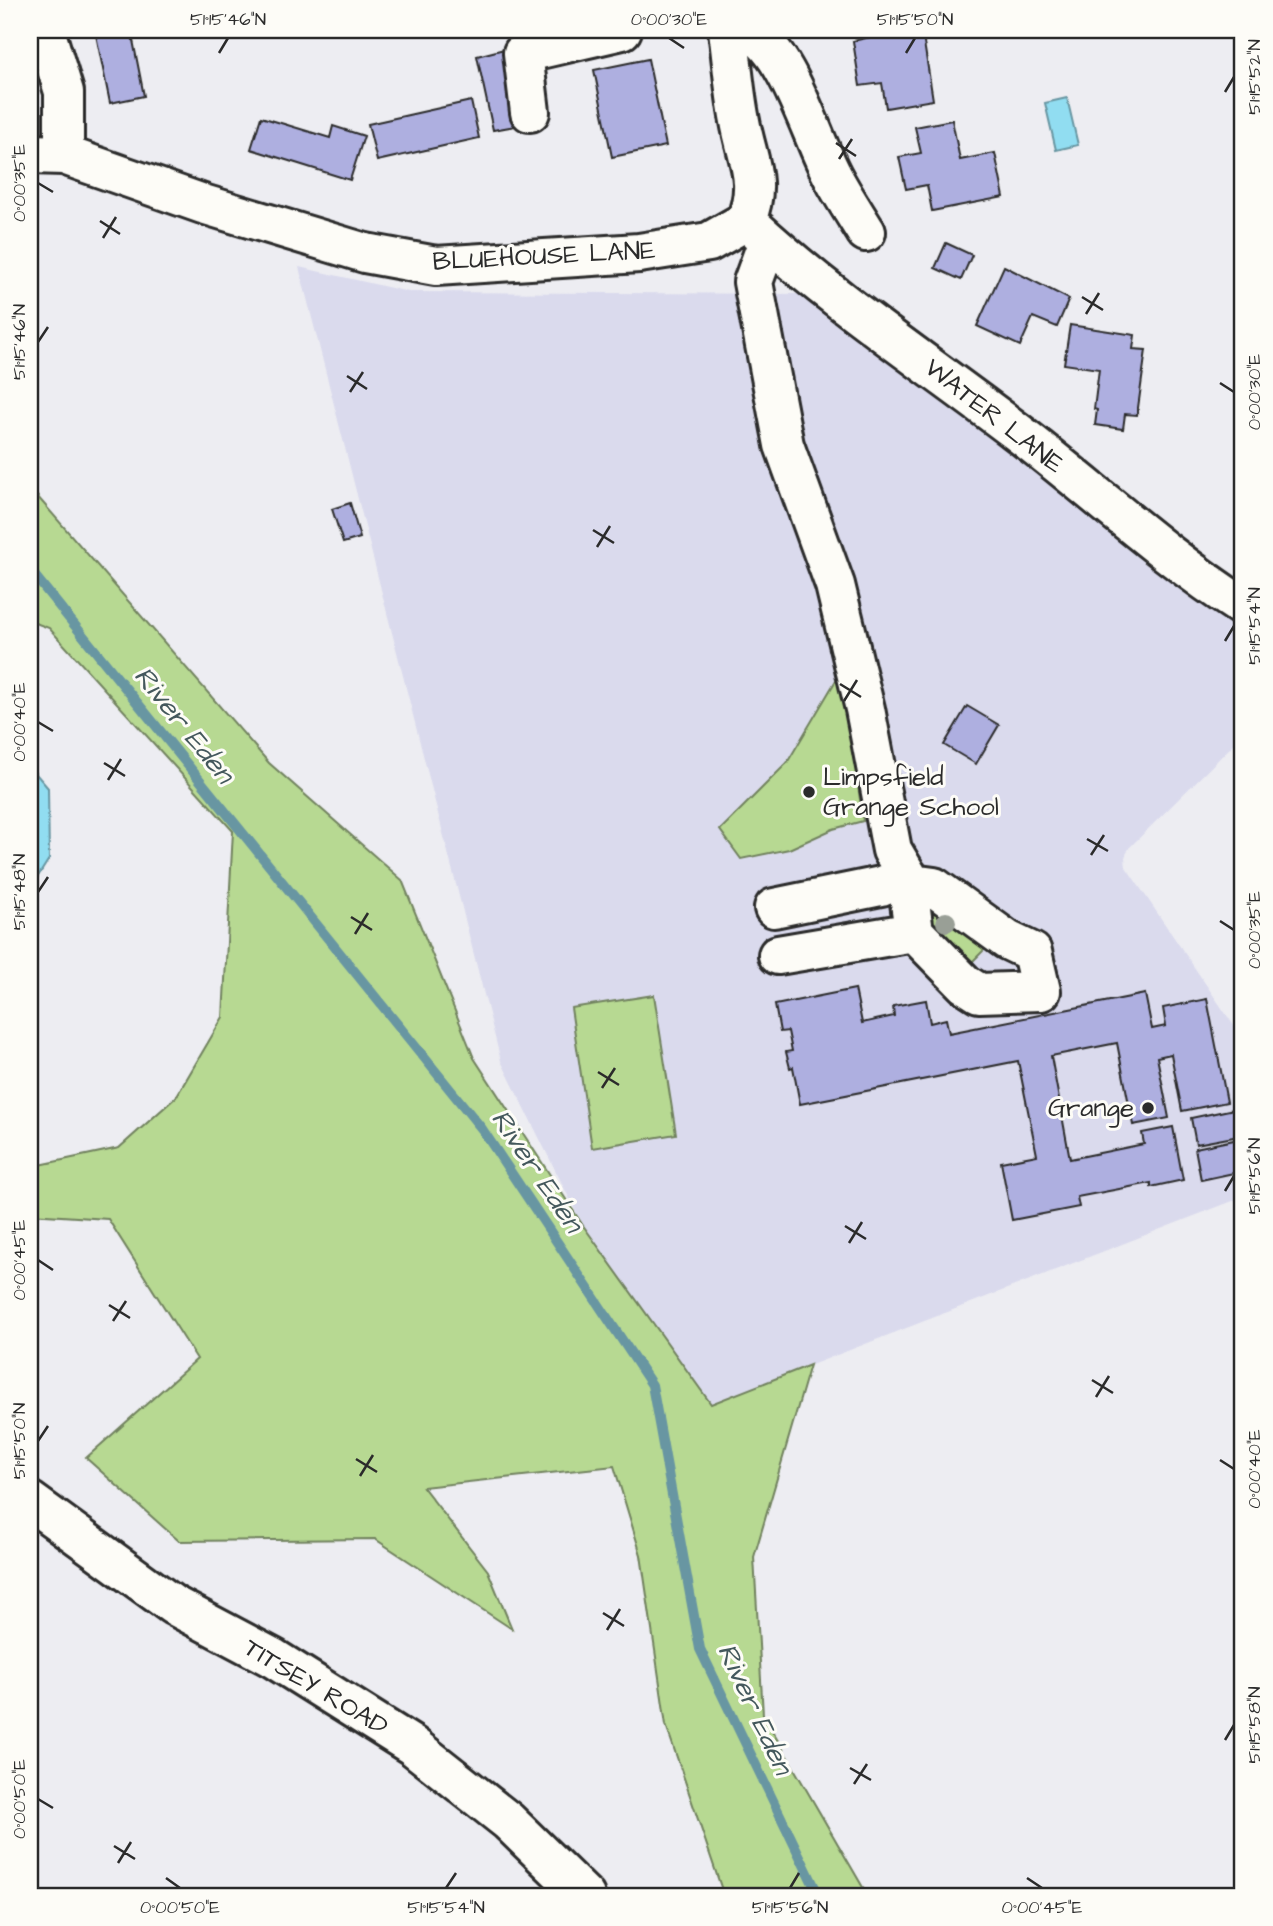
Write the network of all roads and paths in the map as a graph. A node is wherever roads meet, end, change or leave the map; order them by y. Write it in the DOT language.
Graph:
graph roads {
  1 [pos="45,30"];
  2 [pos="622,30"];
  3 [pos="736,31"];
  4 [pos="530,112"];
  5 [pos="47,155"];
  6 [pos="757,231"];
  7 [pos="866,232"];
  8 [pos="1243,607"];
  9 [pos="909,879"];
  10 [pos="774,908"];
  11 [pos="914,932"];
  12 [pos="1007,940"];
  13 [pos="778,955"];
  14 [pos="965,984"];
  15 [pos="30,1501"];
  16 [pos="585,1896"];
  1 -- 5 [label="street"];
  2 -- 4 [label="street"];
  3 -- 6 [label="street"];
  3 -- 7 [label="street"];
  5 -- 6 [label="street, BLUEHOUSE LANE"];
  6 -- 8 [label="street, WATER LANE"];
  6 -- 9 [label="street"];
  9 -- 10 [label="street"];
  9 -- 11 [label="street"];
  9 -- 12 [label="street"];
  11 -- 13 [label="street"];
  11 -- 14 [label="street"];
  12 -- 14 [label="street"];
  12 -- 14 [label="street"];
  15 -- 16 [label="street, TITSEY ROAD"];
}
